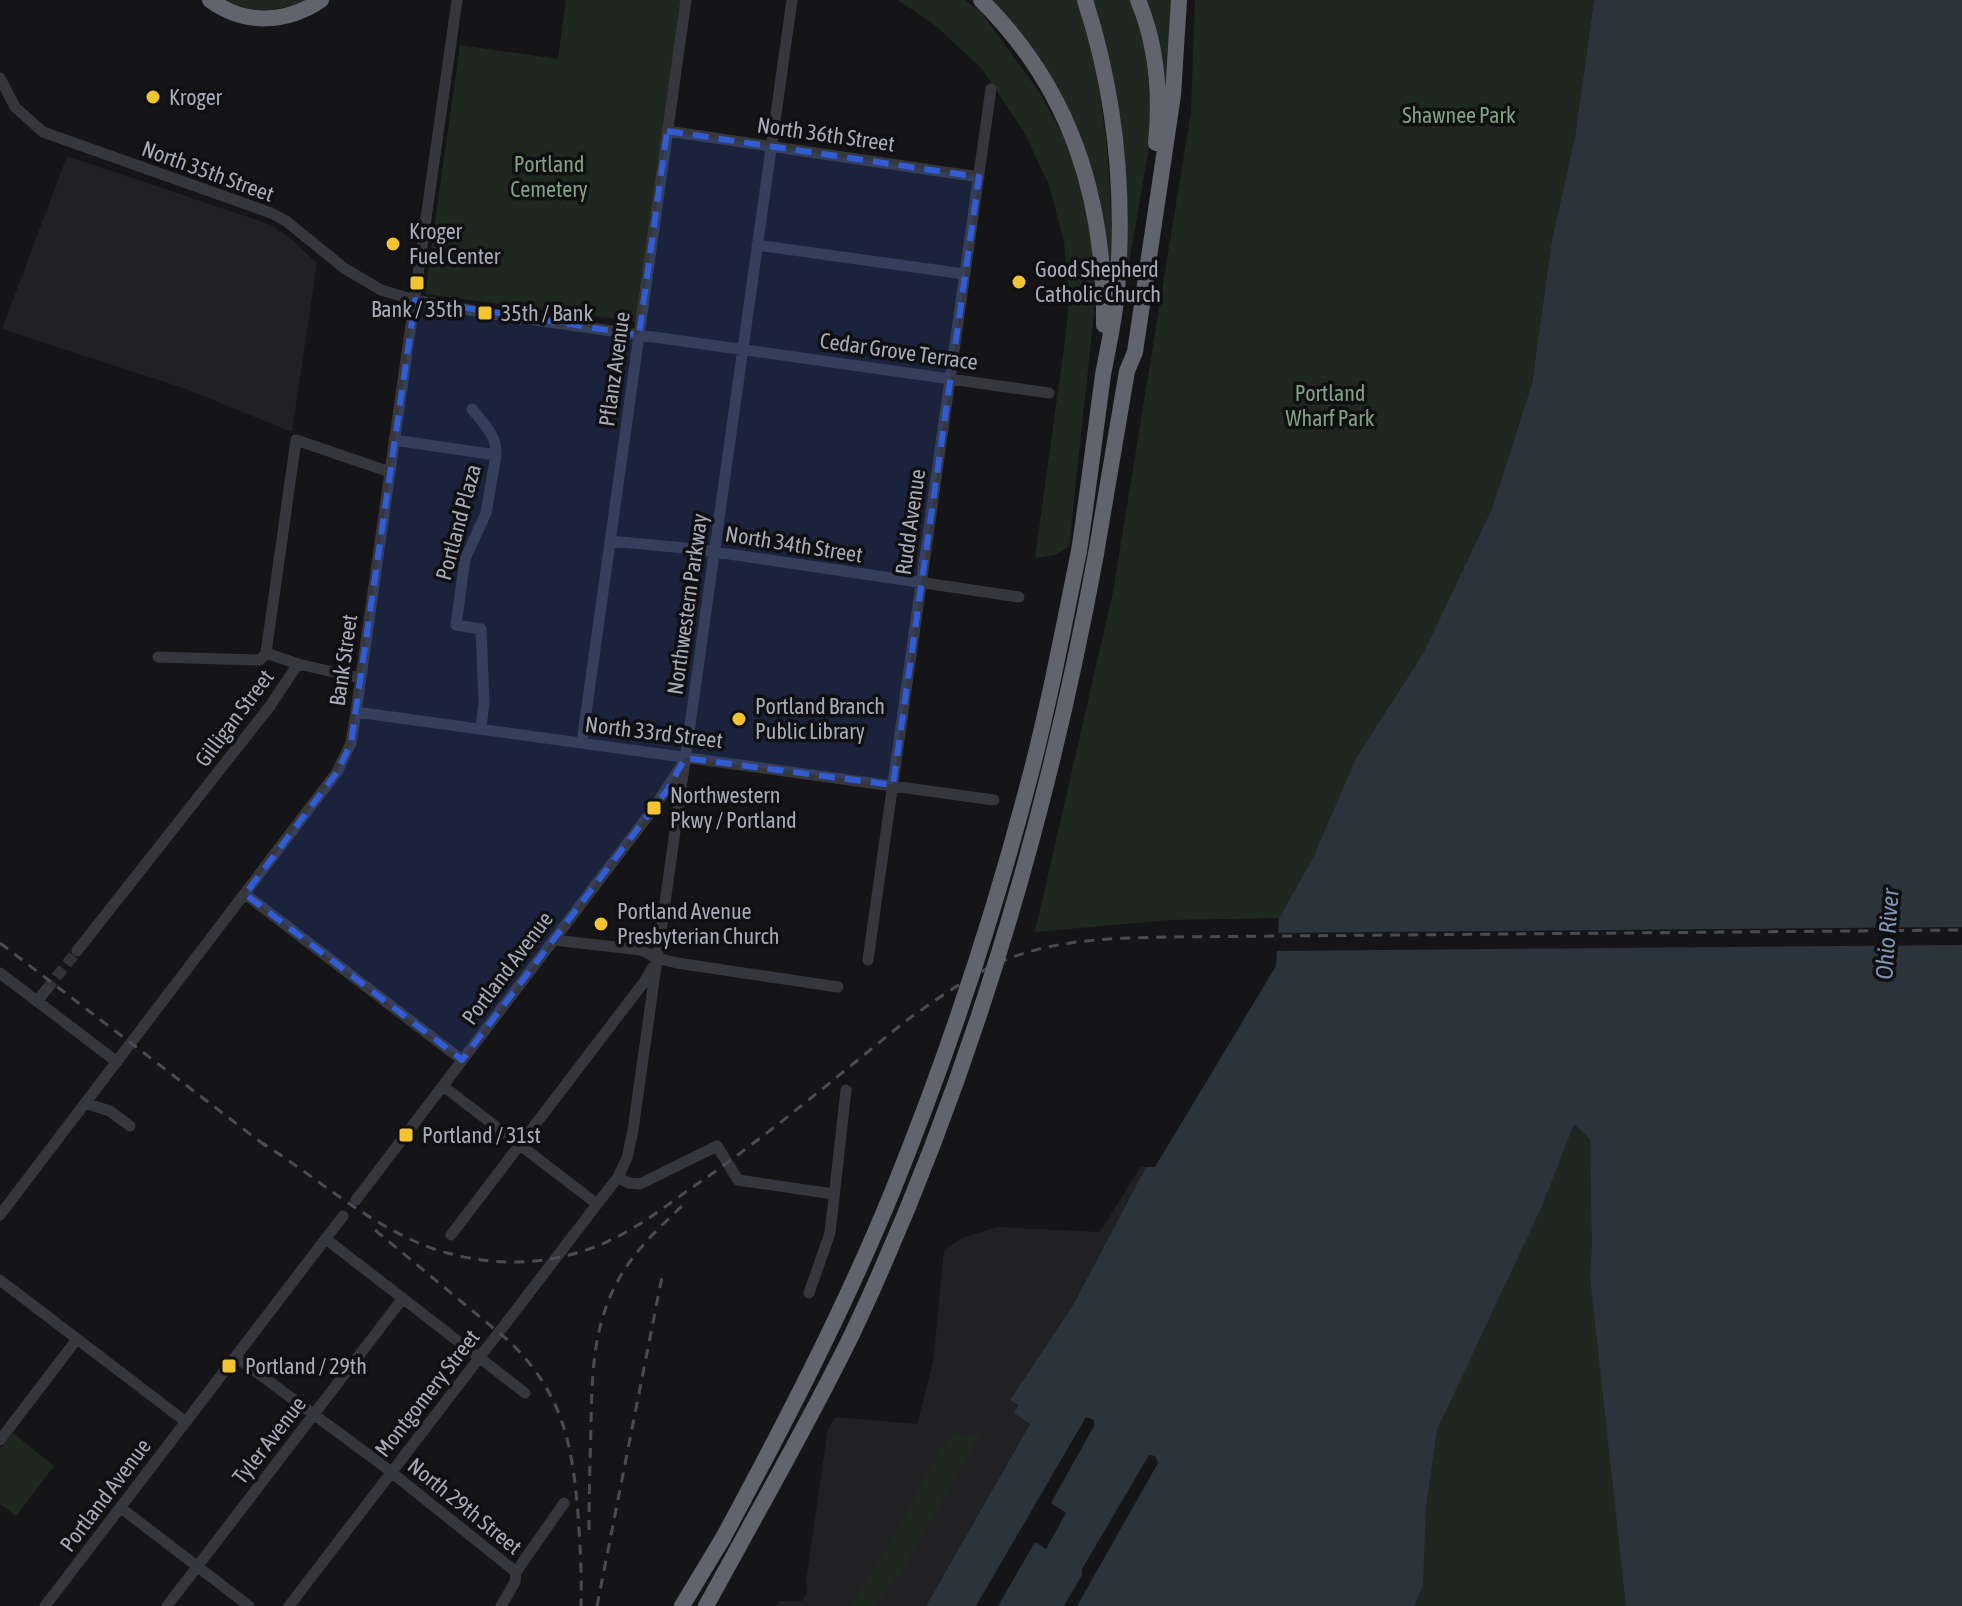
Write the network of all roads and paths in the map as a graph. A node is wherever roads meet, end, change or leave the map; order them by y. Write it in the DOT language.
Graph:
graph roads {
  1 [pos="210,0"];
  2 [pos="321,0"];
  3 [pos="457,0"];
  4 [pos="686,0"];
  5 [pos="792,0"];
  6 [pos="981,0"];
  7 [pos="1087,0"];
  8 [pos="1138,0"];
  9 [pos="1179,0"];
  10 [pos="0,78"];
  11 [pos="991,89"];
  12 [pos="667,131"];
  13 [pos="771,147"];
  14 [pos="979,177"];
  15 [pos="757,245"];
  16 [pos="964,274"];
  17 [pos="415,300"];
  18 [pos="639,335"];
  19 [pos="743,350"];
  20 [pos="1127,371"];
  21 [pos="1104,373"];
  22 [pos="950,379"];
  23 [pos="1049,393"];
  24 [pos="472,409"];
  25 [pos="394,440"];
  26 [pos="1115,442"];
  27 [pos="496,455"];
  28 [pos="390,472"];
  29 [pos="610,541"];
  30 [pos="715,552"];
  31 [pos="921,583"];
  32 [pos="1019,597"];
  33 [pos="266,653"];
  34 [pos="158,657"];
  35 [pos="298,664"];
  36 [pos="360,678"];
  37 [pos="356,712"];
  38 [pos="481,727"];
  39 [pos="582,742"];
  40 [pos="685,758"];
  41 [pos="893,785"];
  42 [pos="994,800"];
  43 [pos="245,894"];
  44 [pos="554,940"];
  45 [pos="77,951"];
  46 [pos="657,958"];
  47 [pos="868,960"];
  48 [pos="0,973"];
  49 [pos="838,987"];
  50 [pos="46,990"];
  51 [pos="37,1001"];
  52 [pos="462,1060"];
  53 [pos="117,1062"];
  54 [pos="443,1086"];
  55 [pos="846,1090"];
  56 [pos="85,1103"];
  57 [pos="130,1126"];
  58 [pos="521,1145"];
  59 [pos="618,1177"];
  60 [pos="833,1194"];
  61 [pos="356,1200"];
  62 [pos="597,1204"];
  63 [pos="0,1215"];
  64 [pos="343,1216"];
  65 [pos="451,1235"];
  66 [pos="326,1239"];
  67 [pos="0,1280"];
  68 [pos="809,1293"];
  69 [pos="403,1298"];
  70 [pos="77,1339"];
  71 [pos="236,1357"];
  72 [pos="480,1357"];
  73 [pos="525,1393"];
  74 [pos="313,1416"];
  75 [pos="186,1422"];
  76 [pos="0,1440"];
  77 [pos="391,1472"];
  78 [pos="564,1503"];
  79 [pos="121,1508"];
  80 [pos="198,1566"];
  81 [pos="516,1572"];
  82 [pos="45,1606"];
  83 [pos="167,1606"];
  84 [pos="249,1606"];
  85 [pos="289,1606"];
  86 [pos="501,1606"];
  87 [pos="682,1606"];
  88 [pos="706,1606"];
  1 -- 2 [label="highway"];
  3 -- 17 [label="street, Bank Street"];
  4 -- 12 [label="street, Pflanz Avenue"];
  5 -- 13 [label="street, Northwestern Parkway"];
  6 -- 21 [label="highway"];
  7 -- 21 [label="highway"];
  7 -- 26 [label="highway"];
  8 -- 20 [label="highway"];
  9 -- 20 [label="highway"];
  10 -- 17 [label="street, North 35th Street"];
  11 -- 14 [label="street, Rudd Avenue"];
  12 -- 13 [label="street, North 36th Street"];
  12 -- 18 [label="street, Pflanz Avenue"];
  13 -- 14 [label="street, North 36th Street"];
  13 -- 15 [label="street, Northwestern Parkway"];
  14 -- 16 [label="street, Rudd Avenue"];
  15 -- 16 [label="street"];
  15 -- 19 [label="street, Northwestern Parkway"];
  16 -- 22 [label="street, Rudd Avenue"];
  17 -- 18 [label="street, North 35th Street"];
  17 -- 25 [label="street, Bank Street"];
  18 -- 19 [label="street, North 35th Street"];
  18 -- 29 [label="street, Pflanz Avenue"];
  19 -- 22 [label="street, Cedar Grove Terrace"];
  19 -- 30 [label="street, Northwestern Parkway"];
  20 -- 26 [label="highway"];
  21 -- 87 [label="highway, bridge"];
  22 -- 23 [label="street, Cedar Grove Terrace"];
  22 -- 31 [label="street, Rudd Avenue"];
  24 -- 27 [label="street"];
  25 -- 27 [label="street, Portland Plaza"];
  25 -- 28 [label="street, Bank Street"];
  26 -- 88 [label="highway, bridge"];
  27 -- 38 [label="street, Portland Plaza"];
  28 -- 33 [label="street, Gilligan Street"];
  28 -- 36 [label="street, Bank Street"];
  29 -- 30 [label="street, North 34th Street"];
  29 -- 39 [label="street, Pflanz Avenue"];
  30 -- 31 [label="street, North 34th Street"];
  30 -- 40 [label="street, Northwestern Parkway"];
  31 -- 32 [label="street, North 34th Street"];
  31 -- 41 [label="street, Rudd Avenue"];
  33 -- 34 [label="street"];
  33 -- 35 [label="street, Gilligan Street"];
  35 -- 36 [label="street"];
  35 -- 45 [label="street, Gilligan Street"];
  36 -- 37 [label="street, Bank Street"];
  37 -- 38 [label="street, North 33rd Street"];
  37 -- 43 [label="street, Bank Street"];
  38 -- 39 [label="street, North 33rd Street"];
  39 -- 40 [label="street, North 33rd Street"];
  40 -- 41 [label="street, North 33rd Street"];
  40 -- 44 [label="street, Portland Avenue"];
  40 -- 46 [label="street, Northwestern Parkway"];
  41 -- 42 [label="street, North 33rd Street"];
  41 -- 47 [label="street, Rudd Avenue"];
  43 -- 52 [label="street"];
  43 -- 53 [label="street, Bank Street"];
  44 -- 46 [label="street"];
  44 -- 52 [label="street, Portland Avenue"];
  46 -- 49 [label="street"];
  46 -- 58 [label="street"];
  46 -- 59 [label="street, Northwestern Parkway"];
  48 -- 51 [label="street"];
  50 -- 51 [label="street"];
  51 -- 53 [label="street"];
  52 -- 54 [label="street, Portland Avenue"];
  53 -- 56 [label="street, Bank Street"];
  54 -- 58 [label="street"];
  54 -- 61 [label="street, Portland Avenue"];
  55 -- 60 [label="street"];
  56 -- 57 [label="street"];
  56 -- 63 [label="street, Bank Street"];
  58 -- 62 [label="street"];
  58 -- 65 [label="street"];
  59 -- 60 [label="street"];
  59 -- 62 [label="street, Northwestern Parkway"];
  60 -- 68 [label="street"];
  62 -- 72 [label="street, Montgomery Street"];
  64 -- 66 [label="street, Portland Avenue"];
  66 -- 69 [label="street"];
  66 -- 71 [label="street, Portland Avenue"];
  67 -- 70 [label="street"];
  69 -- 72 [label="street"];
  69 -- 74 [label="street, Tyler Avenue"];
  70 -- 75 [label="street"];
  70 -- 76 [label="street"];
  71 -- 74 [label="street, North 29th Street"];
  71 -- 75 [label="street, Portland Avenue"];
  72 -- 73 [label="street"];
  72 -- 77 [label="street, Montgomery Street"];
  74 -- 77 [label="street, North 29th Street"];
  74 -- 80 [label="street, Tyler Avenue"];
  75 -- 79 [label="street, Portland Avenue"];
  77 -- 81 [label="street, North 29th Street"];
  77 -- 85 [label="street, Montgomery Street"];
  78 -- 81 [label="street"];
  79 -- 80 [label="street"];
  79 -- 82 [label="street, Portland Avenue"];
  80 -- 83 [label="street, Tyler Avenue"];
  80 -- 84 [label="street"];
  81 -- 86 [label="street"];
}
